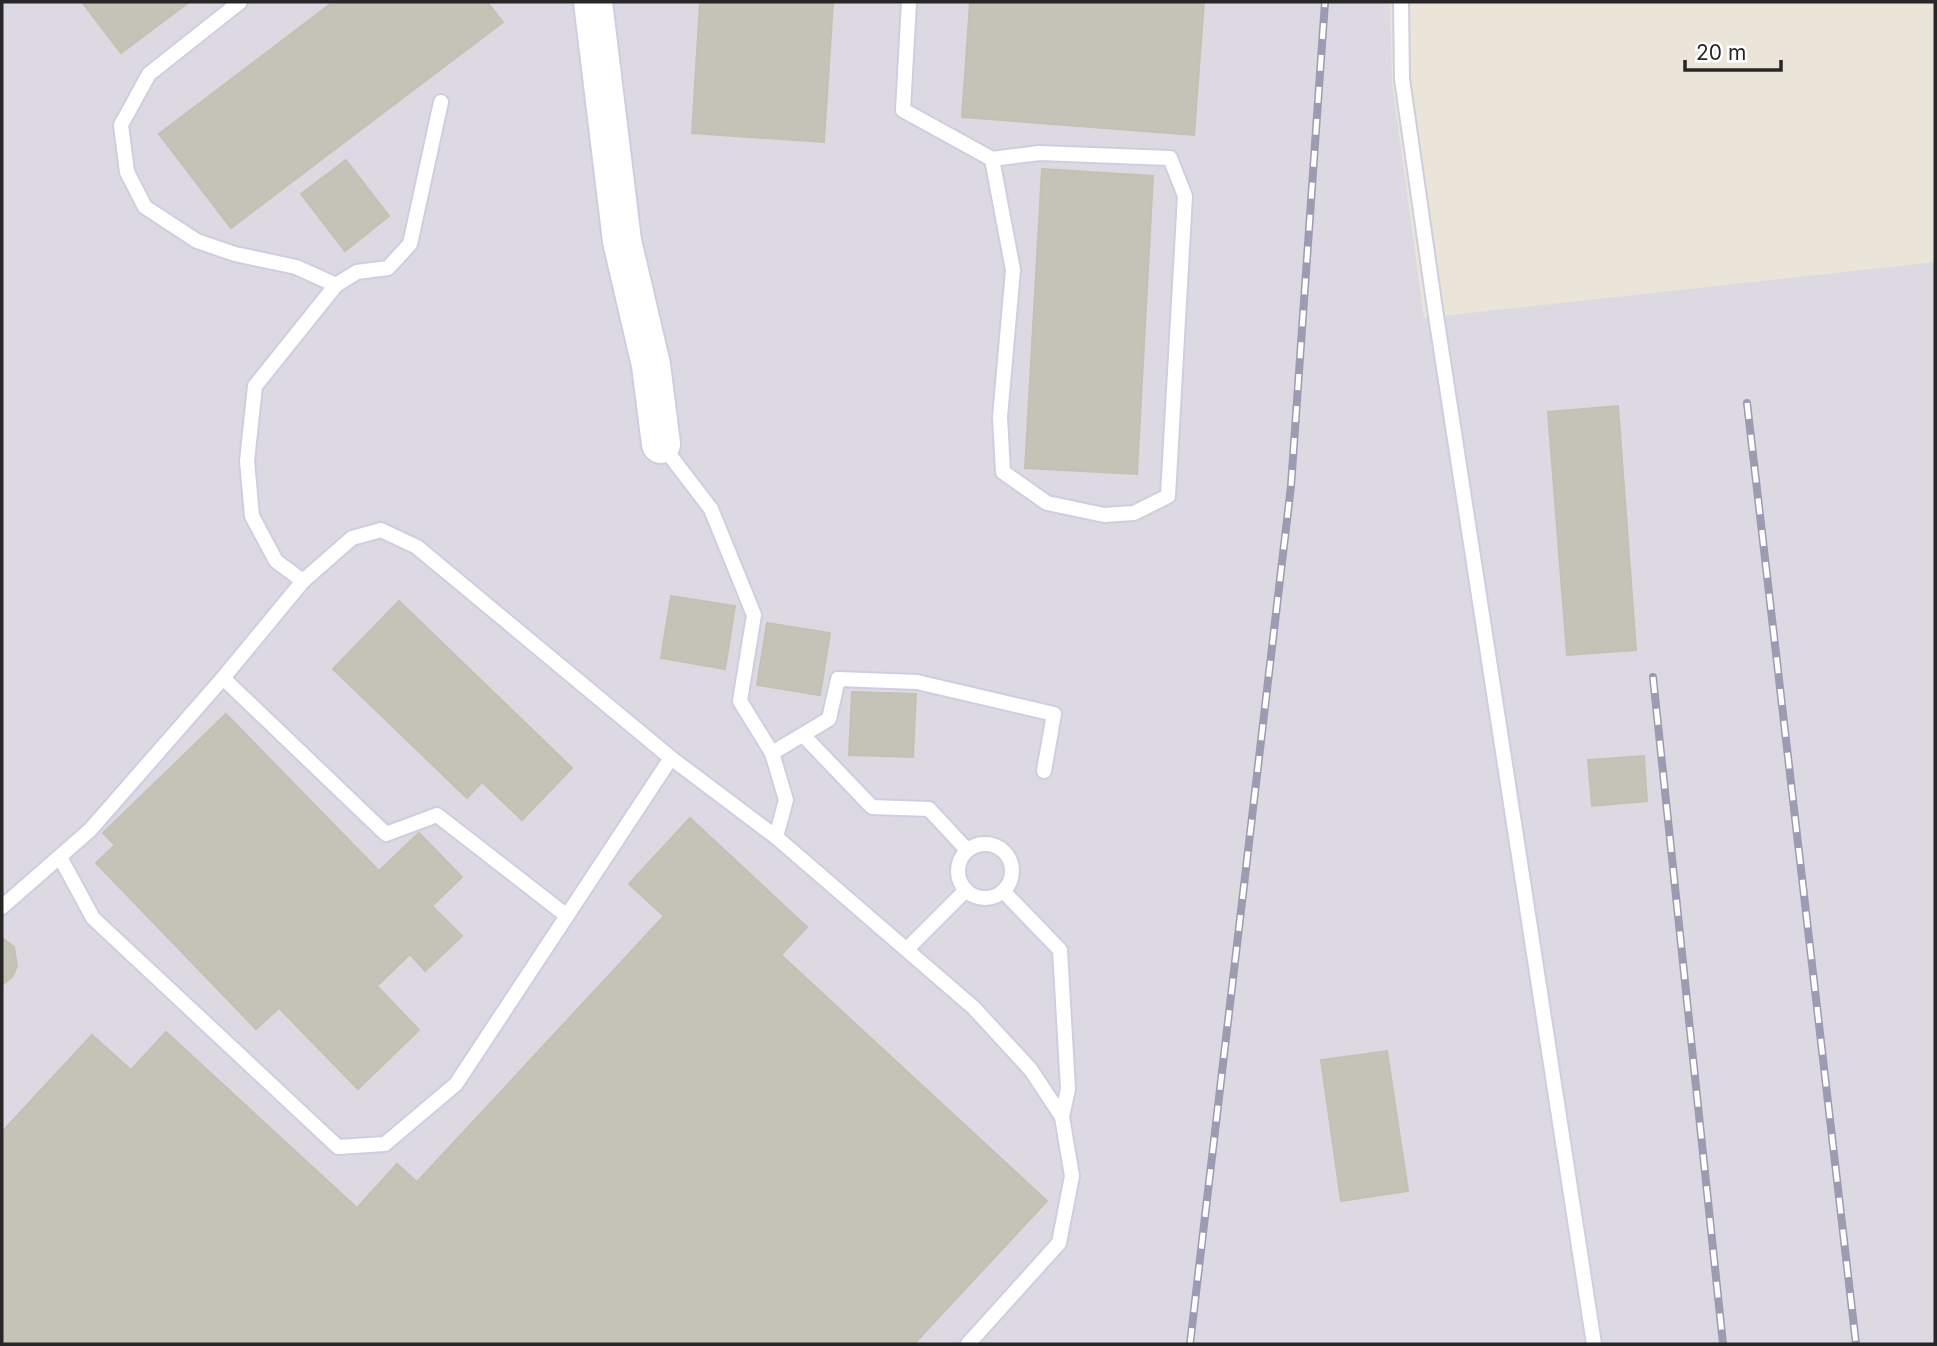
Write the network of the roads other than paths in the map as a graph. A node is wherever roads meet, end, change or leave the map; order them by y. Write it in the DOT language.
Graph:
graph roads {
  1 [pos="240,2"];
  2 [pos="593,2"];
  3 [pos="909,2"];
  4 [pos="1401,2"];
  5 [pos="441,102"];
  6 [pos="992,159"];
  7 [pos="336,285"];
  8 [pos="661,444"];
  9 [pos="303,581"];
  10 [pos="223,678"];
  11 [pos="803,735"];
  12 [pos="772,753"];
  13 [pos="671,758"];
  14 [pos="1044,771"];
  15 [pos="776,837"];
  16 [pos="967,849"];
  17 [pos="60,857"];
  18 [pos="966,890"];
  19 [pos="1004,892"];
  20 [pos="2,907"];
  21 [pos="567,916"];
  22 [pos="906,949"];
  23 [pos="1062,1116"];
  24 [pos="968,1344"];
  25 [pos="1594,1344"];
  1 -- 7 [label="lane"];
  2 -- 8 [label="street"];
  3 -- 6 [label="lane"];
  4 -- 25 [label="lane"];
  5 -- 7 [label="lane"];
  6 -- 6 [label="lane"];
  7 -- 9 [label="lane"];
  8 -- 12 [label="lane"];
  9 -- 10 [label="lane"];
  9 -- 13 [label="lane"];
  10 -- 17 [label="lane"];
  10 -- 21 [label="lane"];
  11 -- 12 [label="lane"];
  11 -- 14 [label="lane"];
  11 -- 16 [label="lane"];
  12 -- 15 [label="lane"];
  13 -- 15 [label="lane"];
  13 -- 21 [label="lane"];
  15 -- 22 [label="lane"];
  16 -- 18 [label="lane"];
  16 -- 19 [label="lane"];
  17 -- 20 [label="lane"];
  17 -- 21 [label="lane"];
  18 -- 19 [label="lane"];
  18 -- 22 [label="lane"];
  19 -- 23 [label="lane"];
  22 -- 23 [label="lane"];
  23 -- 24 [label="lane"];
}
